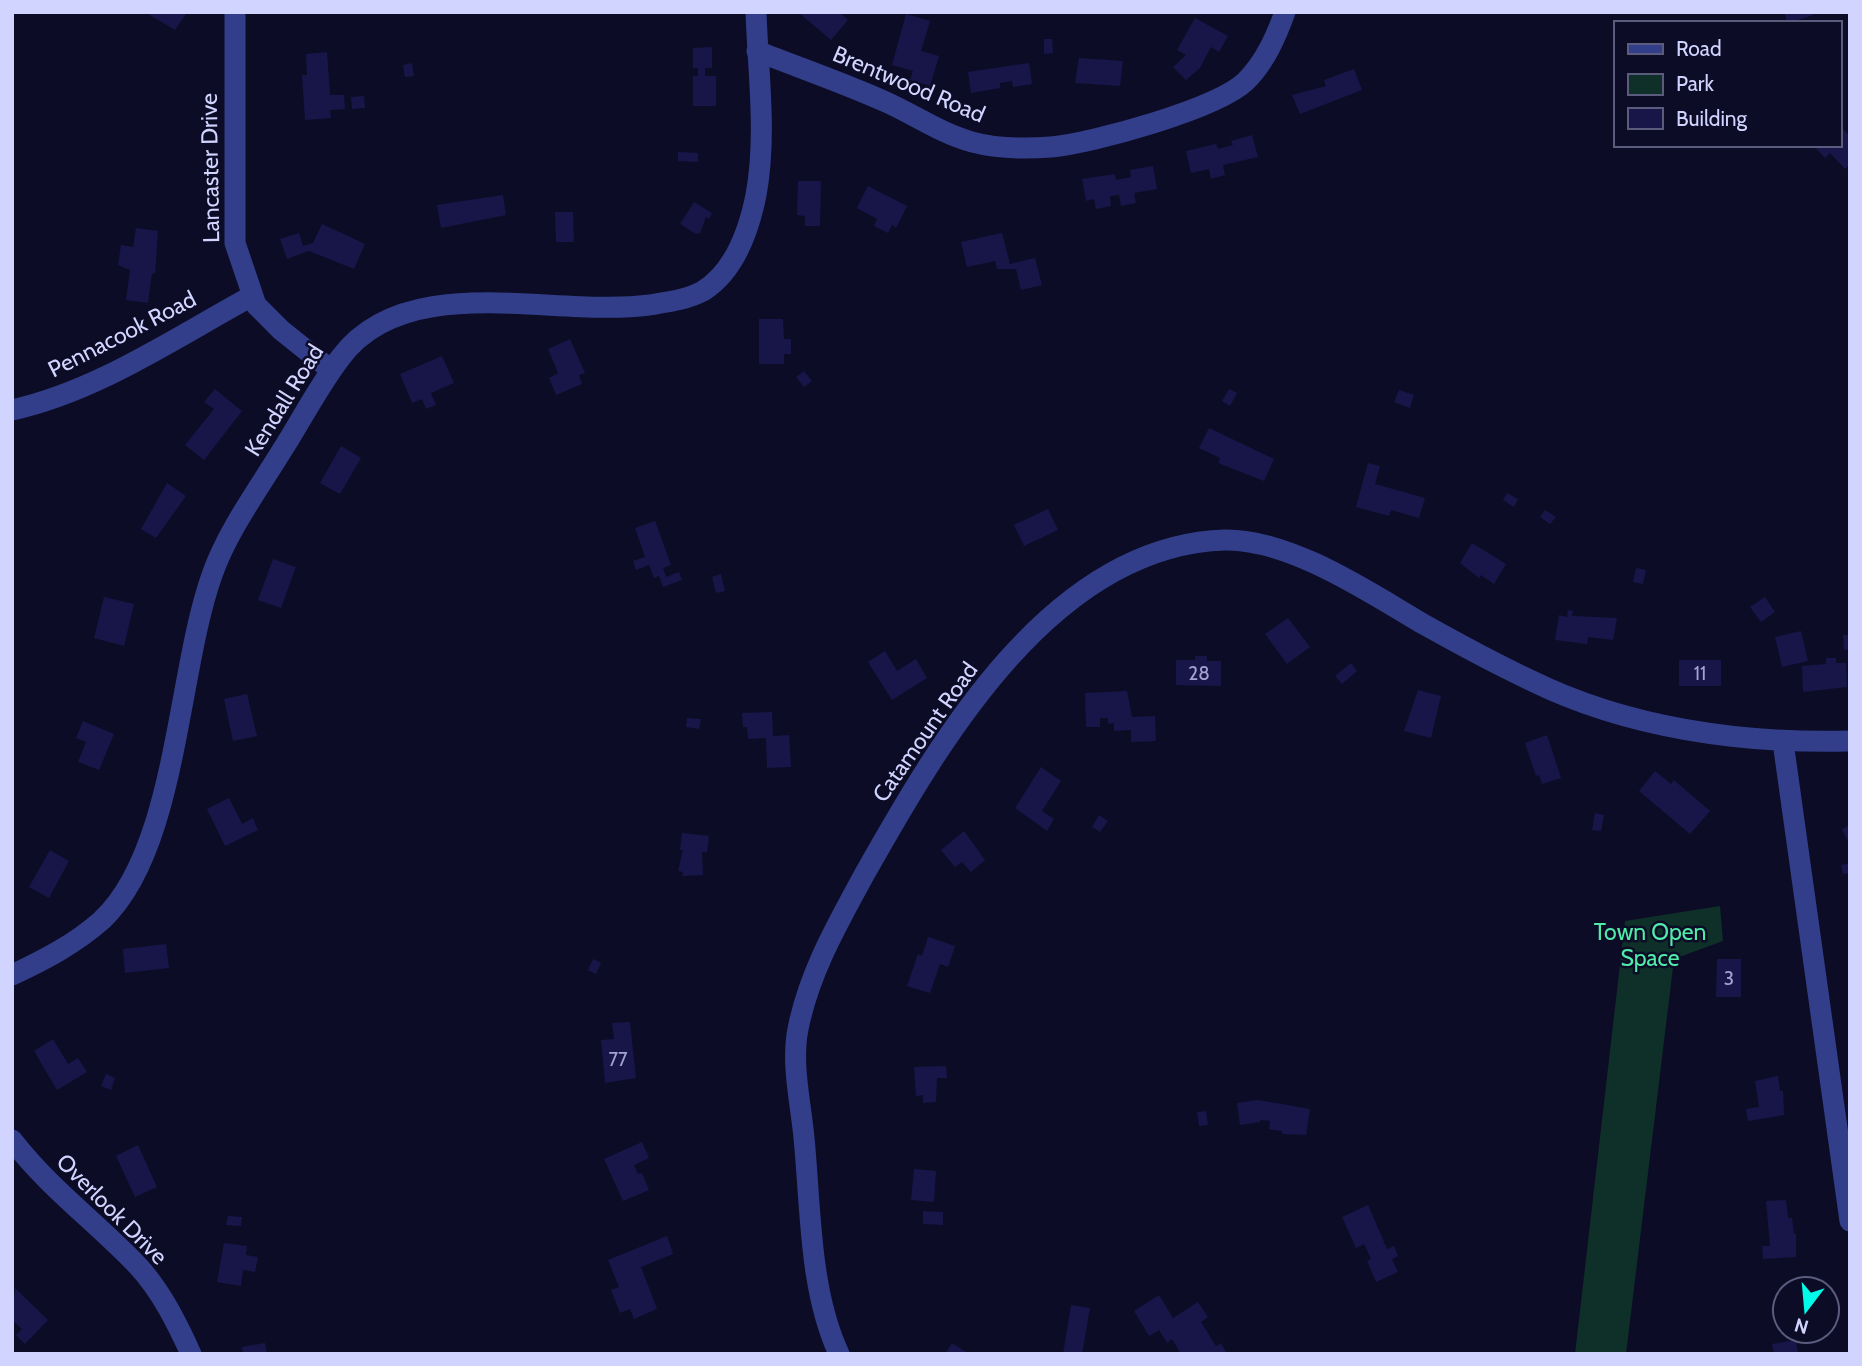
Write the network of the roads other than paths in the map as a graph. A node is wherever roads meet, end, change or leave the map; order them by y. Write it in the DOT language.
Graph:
graph roads {
  1 [pos="235,12"];
  2 [pos="755,12"];
  3 [pos="1285,12"];
  4 [pos="757,51"];
  5 [pos="252,296"];
  6 [pos="331,370"];
  7 [pos="12,410"];
  8 [pos="1850,741"];
  9 [pos="1783,742"];
  10 [pos="12,975"];
  11 [pos="12,1140"];
  12 [pos="1850,1221"];
  13 [pos="191,1354"];
  14 [pos="839,1354"];
  1 -- 5 [label="street, Lancaster Drive"];
  2 -- 4 [label="street, Kendall Road"];
  3 -- 4 [label="street, Brentwood Road"];
  4 -- 6 [label="street, Kendall Road"];
  5 -- 6 [label="street, Lancaster Drive"];
  5 -- 7 [label="street, Pennacook Road"];
  6 -- 10 [label="street, Kendall Road"];
  8 -- 9 [label="street, Catamount Road"];
  9 -- 12 [label="street"];
  9 -- 14 [label="street, Catamount Road"];
  11 -- 13 [label="street, Overlook Drive"];
}
